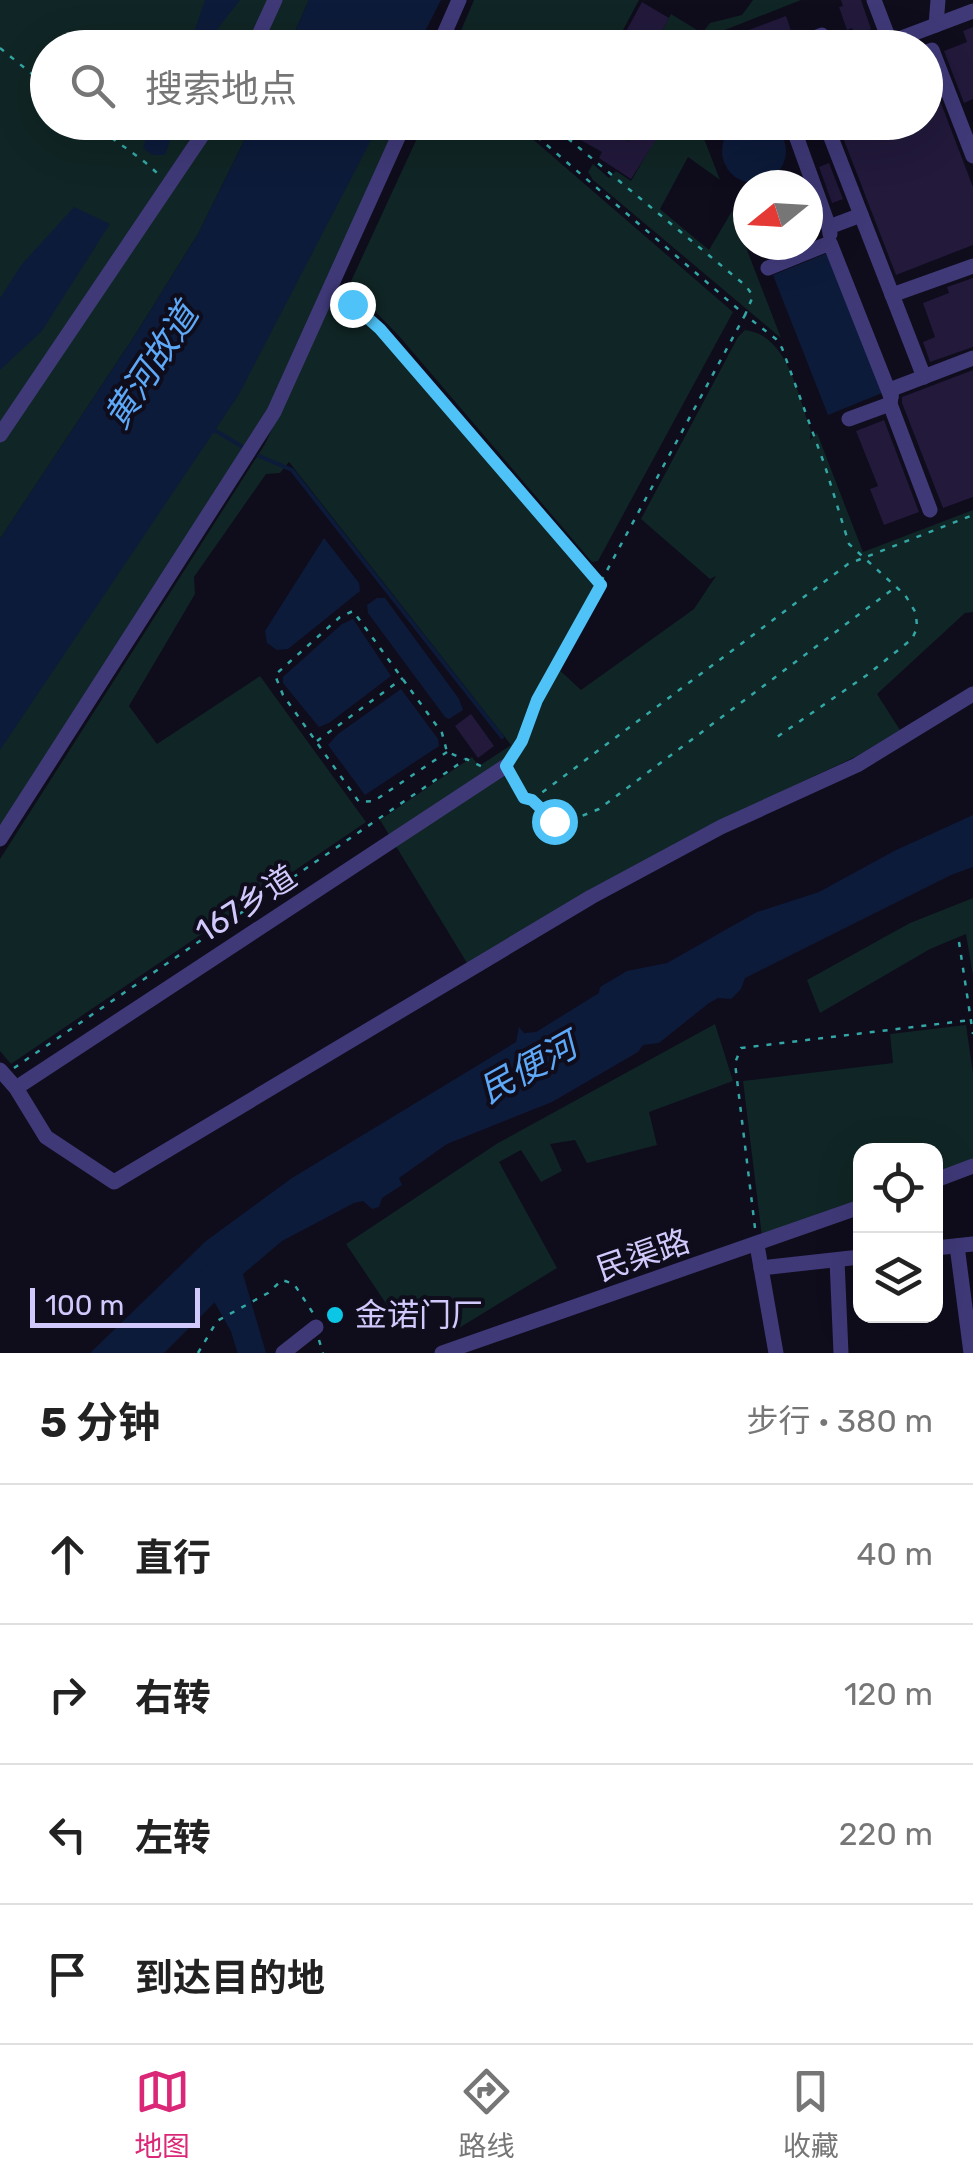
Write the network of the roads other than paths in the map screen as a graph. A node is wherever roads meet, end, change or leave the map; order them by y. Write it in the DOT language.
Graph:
graph roads {
  1 [pos="275,0"];
  2 [pos="459,0"];
  3 [pos="874,0"];
  4 [pos="938,0"];
  5 [pos="973,12"];
  6 [pos="936,25"];
  7 [pos="261,30"];
  8 [pos="446,30"];
  9 [pos="880,30"];
  10 [pos="923,30"];
  11 [pos="943,71"];
  12 [pos="966,114"];
  13 [pos="199,140"];
  14 [pos="396,140"];
  15 [pos="797,140"];
  16 [pos="832,140"];
  17 [pos="973,156"];
  18 [pos="862,215"];
  19 [pos="830,235"];
  20 [pos="973,266"];
  21 [pos="768,268"];
  22 [pos="892,295"];
  23 [pos="973,358"];
  24 [pos="924,377"];
  25 [pos="890,400"];
  26 [pos="849,420"];
  27 [pos="0,434"];
  28 [pos="930,510"];
  29 [pos="973,694"];
  30 [pos="499,770"];
  31 [pos="0,838"];
  32 [pos="2,1072"];
  33 [pos="16,1088"];
  34 [pos="973,1166"];
  35 [pos="943,1177"];
  36 [pos="853,1210"];
  37 [pos="757,1245"];
  38 [pos="965,1245"];
  39 [pos="853,1258"];
  40 [pos="837,1260"];
  41 [pos="761,1268"];
  42 [pos="316,1327"];
  43 [pos="490,1336"];
  44 [pos="498,1352"];
  45 [pos="283,1353"];
  46 [pos="442,1353"];
  47 [pos="776,1353"];
  48 [pos="841,1353"];
  49 [pos="971,1353"];
  1 -- 7 [label="street"];
  2 -- 8 [label="street"];
  3 -- 9 [label="street"];
  4 -- 6 [label="street"];
  5 -- 6 [label="street"];
  6 -- 10 [label="street"];
  11 -- 12 [label="street"];
  12 -- 17 [label="street"];
  13 -- 27 [label="street"];
  14 -- 31 [label="street"];
  15 -- 19 [label="street"];
  16 -- 18 [label="street"];
  18 -- 19 [label="street"];
  18 -- 22 [label="street"];
  19 -- 21 [label="street"];
  19 -- 25 [label="street"];
  20 -- 22 [label="street"];
  22 -- 24 [label="street"];
  23 -- 24 [label="street"];
  24 -- 25 [label="street"];
  25 -- 26 [label="street"];
  25 -- 28 [label="street"];
  29 -- 33 [label="street"];
  30 -- 33 [label="street, 167乡道"];
  32 -- 33 [label="street"];
  34 -- 35 [label="street"];
  36 -- 37 [label="street, 民渠路"];
  37 -- 41 [label="street"];
  37 -- 43 [label="street, 民渠路"];
  38 -- 49 [label="street"];
  39 -- 40 [label="street"];
  40 -- 41 [label="street"];
  40 -- 48 [label="street"];
  41 -- 47 [label="street"];
  42 -- 45 [label="street"];
  43 -- 44 [label="street"];
  43 -- 46 [label="street, 民渠路"];
}
